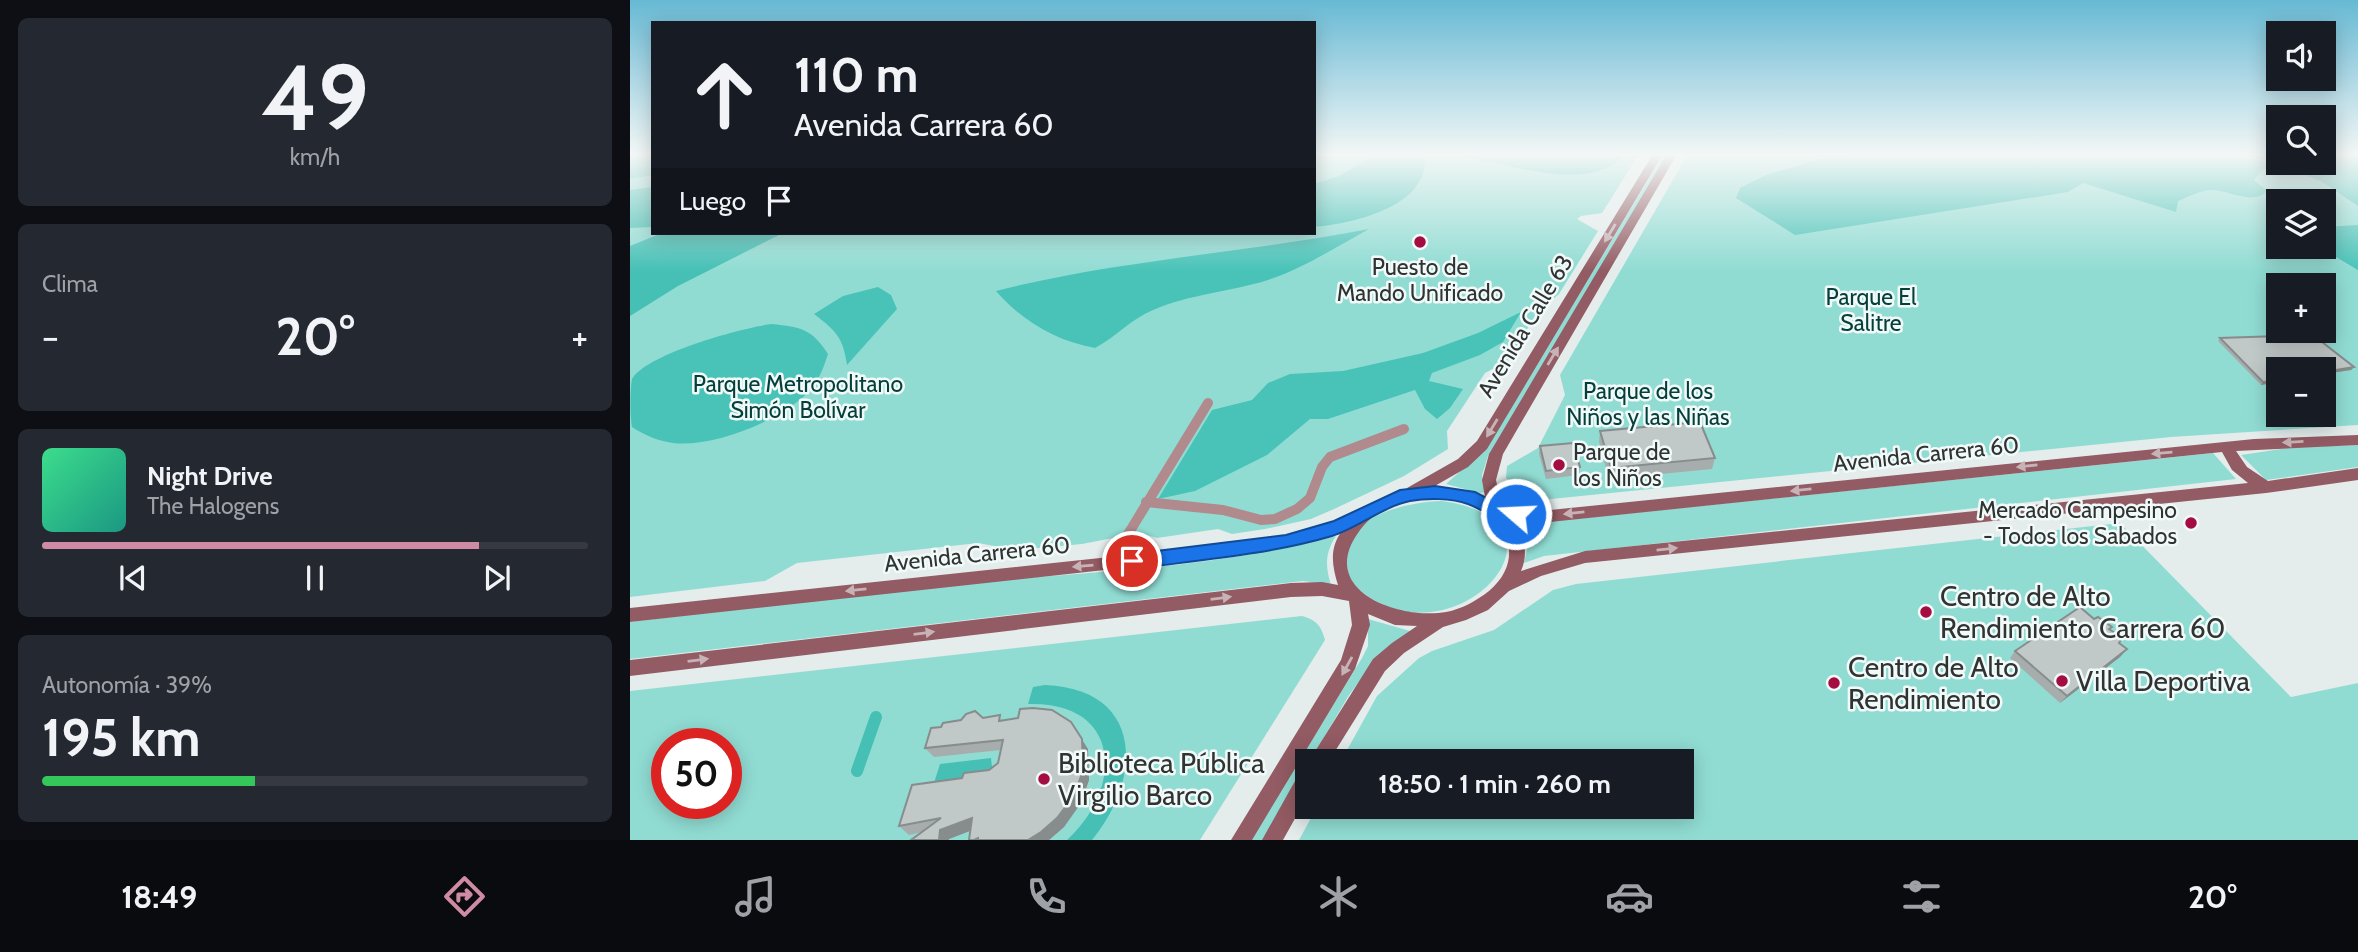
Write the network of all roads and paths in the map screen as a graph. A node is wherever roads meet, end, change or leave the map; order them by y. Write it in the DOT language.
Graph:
graph roads {
  1 [pos="1641,193"];
  2 [pos="1643,193"];
  3 [pos="1208,403"];
  4 [pos="1404,429"];
  5 [pos="2358,440"];
  6 [pos="2228,447"];
  7 [pos="2358,474"];
  8 [pos="2266,487"];
  9 [pos="1406,495"];
  10 [pos="1146,502"];
  11 [pos="1497,511"];
  12 [pos="1365,514"];
  13 [pos="1119,549"];
  14 [pos="1506,585"];
  15 [pos="1353,598"];
  16 [pos="630,615"];
  17 [pos="1439,621"];
  18 [pos="630,668"];
  19 [pos="1326,749"];
  20 [pos="1295,800"];
  21 [pos="1241,840"];
  22 [pos="1272,840"];
  1 -- 9 [label="main road, Avenida Calle 63, one-way"];
  11 -- 2 [label="main road, Avenida Calle 63, one-way"];
  3 -- 10 [label="street"];
  4 -- 10 [label="street"];
  5 -- 6 [label="main road, Avenida Carrera 60, one-way"];
  6 -- 8 [label="main road"];
  6 -- 11 [label="main road, Avenida Carrera 60, one-way"];
  7 -- 8 [label="main road"];
  14 -- 8 [label="main road, one-way"];
  9 -- 11 [label="main road"];
  9 -- 12 [label="main road"];
  10 -- 13 [label="street"];
  11 -- 14 [label="main road"];
  12 -- 15 [label="main road"];
  12 -- 16 [label="main road, Avenida Carrera 60, one-way"];
  14 -- 17 [label="main road"];
  15 -- 17 [label="main road"];
  18 -- 15 [label="main road, one-way"];
  15 -- 21 [label="main road, one-way"];
  17 -- 19 [label="main road"];
  20 -- 22 [label="main road"];
}
